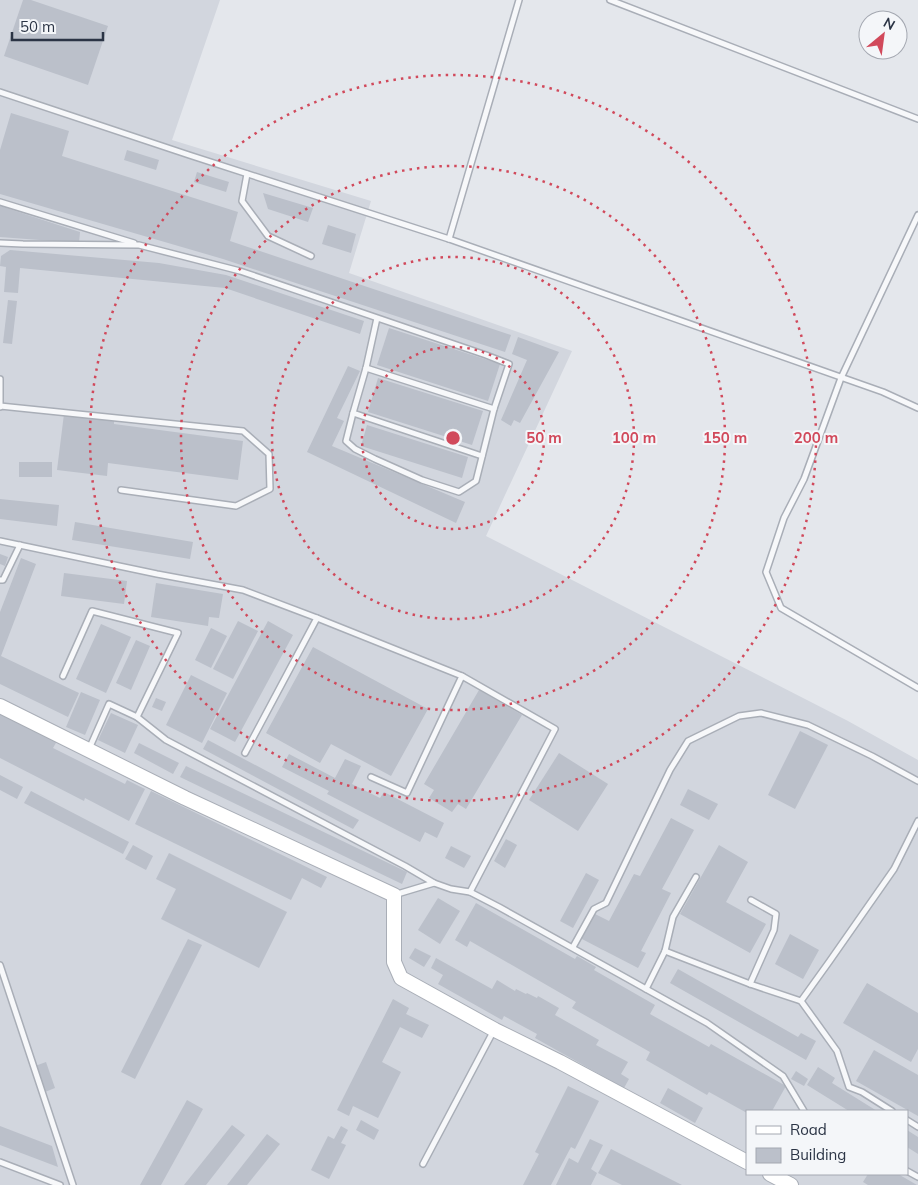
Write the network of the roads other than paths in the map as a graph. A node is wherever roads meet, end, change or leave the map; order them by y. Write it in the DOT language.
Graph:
graph roads {
  1 [pos="518,0"];
  2 [pos="610,0"];
  3 [pos="0,92"];
  4 [pos="918,119"];
  5 [pos="247,174"];
  6 [pos="0,202"];
  7 [pos="918,215"];
  8 [pos="448,239"];
  9 [pos="0,243"];
  10 [pos="139,245"];
  11 [pos="312,256"];
  12 [pos="377,318"];
  13 [pos="366,368"];
  14 [pos="841,378"];
  15 [pos="0,379"];
  16 [pos="0,406"];
  17 [pos="918,408"];
  18 [pos="494,409"];
  19 [pos="352,413"];
  20 [pos="482,456"];
  21 [pos="121,490"];
  22 [pos="0,541"];
  23 [pos="20,545"];
  24 [pos="0,580"];
  25 [pos="317,618"];
  26 [pos="63,676"];
  27 [pos="462,676"];
  28 [pos="918,688"];
  29 [pos="0,706"];
  30 [pos="137,717"];
  31 [pos="89,750"];
  32 [pos="245,753"];
  33 [pos="371,778"];
  34 [pos="918,781"];
  35 [pos="918,820"];
  36 [pos="696,877"];
  37 [pos="434,883"];
  38 [pos="470,892"];
  39 [pos="394,895"];
  40 [pos="751,900"];
  41 [pos="573,947"];
  42 [pos="665,951"];
  43 [pos="0,966"];
  44 [pos="750,984"];
  45 [pos="646,989"];
  46 [pos="801,1001"];
  47 [pos="495,1030"];
  48 [pos="803,1110"];
  49 [pos="890,1110"];
  50 [pos="746,1161"];
  51 [pos="0,1162"];
  52 [pos="423,1164"];
  53 [pos="772,1175"];
  54 [pos="60,1185"];
  55 [pos="73,1185"];
  56 [pos="791,1185"];
  1 -- 8 [label="lane"];
  2 -- 4 [label="lane"];
  3 -- 5 [label="lane"];
  5 -- 8 [label="lane"];
  5 -- 11 [label="lane"];
  6 -- 10 [label="lane"];
  7 -- 14 [label="lane"];
  8 -- 14 [label="lane"];
  9 -- 10 [label="lane"];
  10 -- 12 [label="lane"];
  12 -- 13 [label="lane"];
  12 -- 18 [label="lane"];
  13 -- 18 [label="lane"];
  13 -- 19 [label="lane"];
  14 -- 17 [label="lane"];
  14 -- 28 [label="lane"];
  15 -- 16 [label="lane"];
  16 -- 21 [label="lane"];
  18 -- 20 [label="lane"];
  19 -- 20 [label="lane"];
  19 -- 20 [label="lane"];
  22 -- 23 [label="lane"];
  23 -- 24 [label="lane"];
  23 -- 25 [label="lane"];
  25 -- 27 [label="lane"];
  25 -- 32 [label="lane"];
  26 -- 30 [label="lane"];
  27 -- 33 [label="lane"];
  27 -- 38 [label="lane"];
  29 -- 31 [label="street"];
  30 -- 31 [label="lane"];
  30 -- 37 [label="lane"];
  31 -- 39 [label="street"];
  34 -- 41 [label="lane"];
  35 -- 46 [label="lane"];
  36 -- 42 [label="lane"];
  37 -- 38 [label="lane"];
  37 -- 39 [label="lane"];
  38 -- 41 [label="lane"];
  39 -- 47 [label="street"];
  40 -- 44 [label="lane"];
  41 -- 45 [label="lane"];
  42 -- 44 [label="lane"];
  42 -- 45 [label="lane"];
  43 -- 55 [label="lane"];
  44 -- 46 [label="lane"];
  45 -- 48 [label="lane"];
  46 -- 49 [label="lane"];
  47 -- 50 [label="street"];
  47 -- 52 [label="lane"];
  51 -- 54 [label="lane"];
  53 -- 56 [label="street"];
}
